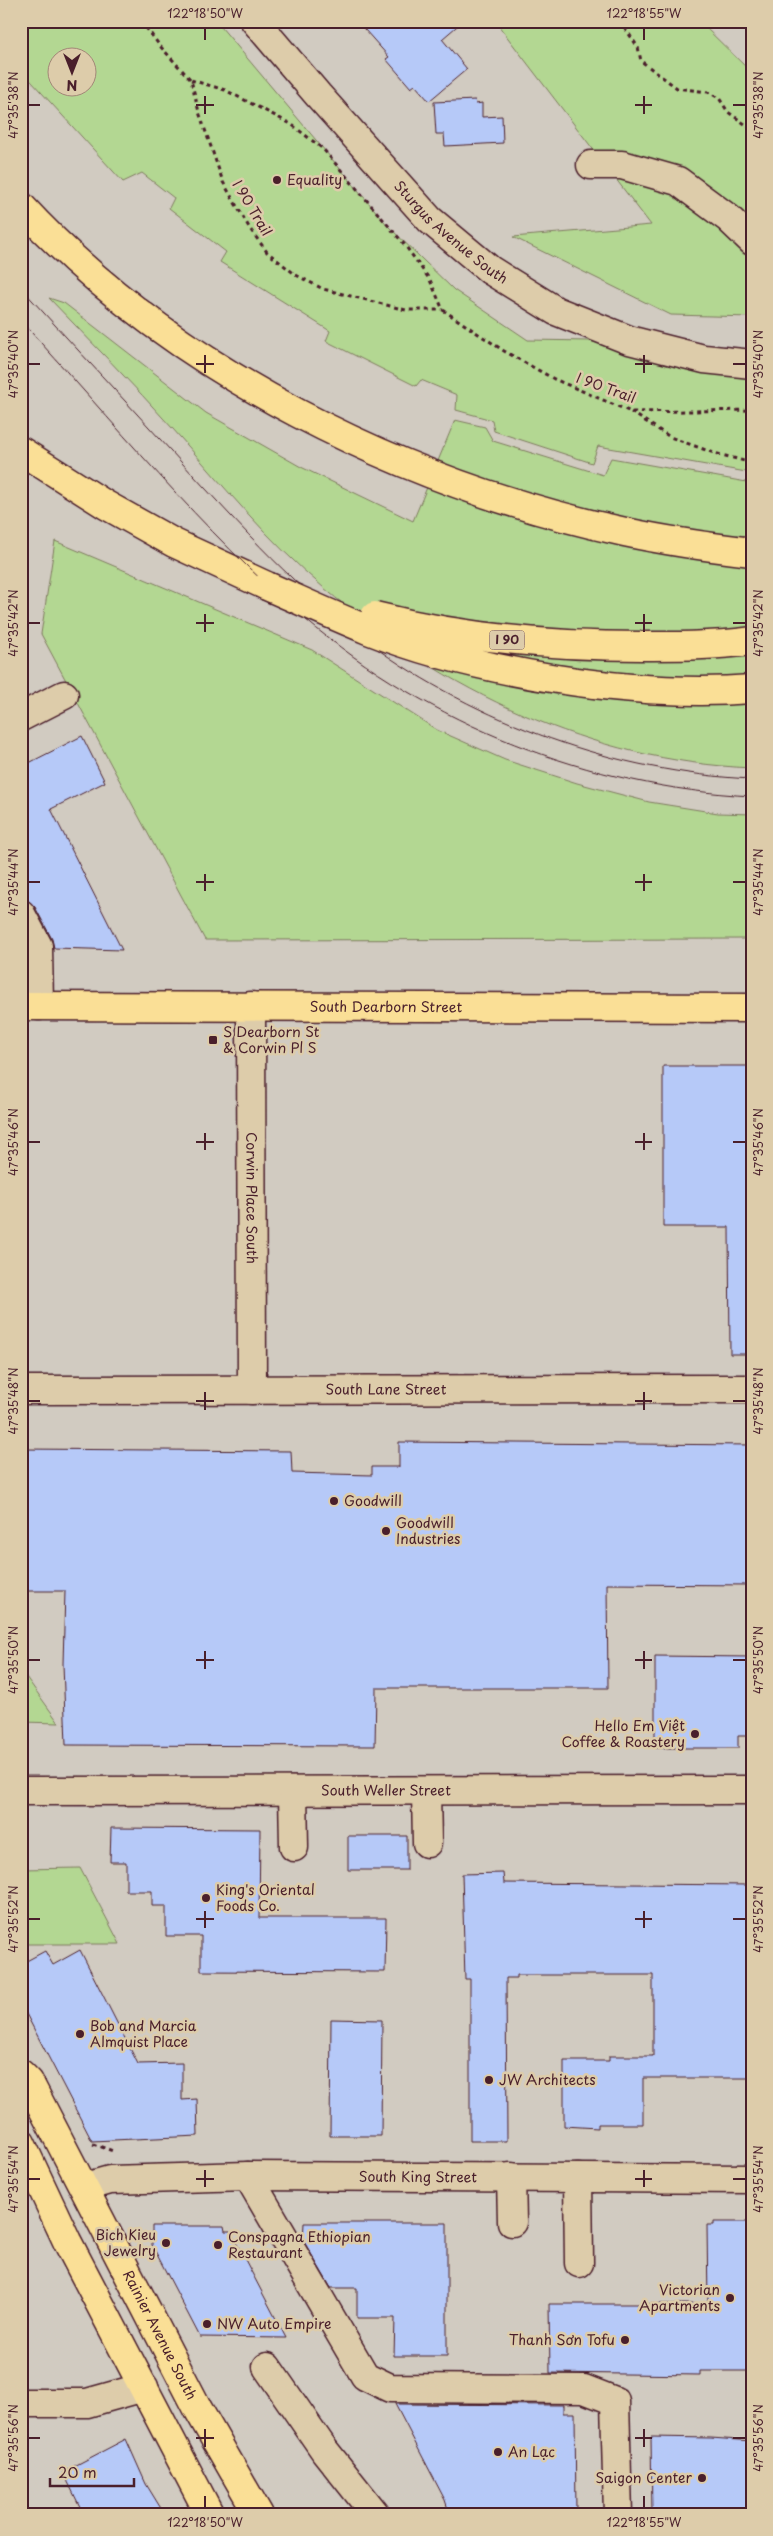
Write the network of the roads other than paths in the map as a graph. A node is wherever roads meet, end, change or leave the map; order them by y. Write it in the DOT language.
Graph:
graph roads {
  1 [pos="255,21"];
  2 [pos="591,164"];
  3 [pos="21,206"];
  4 [pos="752,241"];
  5 [pos="752,364"];
  6 [pos="21,451"];
  7 [pos="752,552"];
  8 [pos="267,586"];
  9 [pos="752,641"];
  10 [pos="752,689"];
  11 [pos="64,695"];
  12 [pos="21,717"];
  13 [pos="21,914"];
  14 [pos="30,1006"];
  15 [pos="251,1006"];
  16 [pos="752,1008"];
  17 [pos="752,1389"];
  18 [pos="21,1390"];
  19 [pos="252,1390"];
  20 [pos="752,1790"];
  21 [pos="21,1791"];
  22 [pos="293,1791"];
  23 [pos="426,1791"];
  24 [pos="427,1843"];
  25 [pos="294,1847"];
  26 [pos="21,2074"];
  27 [pos="21,2130"];
  28 [pos="21,2143"];
  29 [pos="248,2176"];
  30 [pos="29,2178"];
  31 [pos="511,2178"];
  32 [pos="578,2178"];
  33 [pos="752,2179"];
  34 [pos="85,2187"];
  35 [pos="512,2222"];
  36 [pos="578,2263"];
  37 [pos="267,2367"];
  38 [pos="144,2388"];
  39 [pos="21,2404"];
  40 [pos="210,2515"];
  41 [pos="259,2515"];
  42 [pos="376,2515"];
  43 [pos="618,2515"];
  1 -- 5 [label="street, Sturgus Avenue South"];
  2 -- 4 [label="street"];
  3 -- 7 [label="main road"];
  6 -- 8 [label="main road, I 90"];
  8 -- 9 [label="main road, I 90, bridge"];
  8 -- 10 [label="main road, bridge"];
  11 -- 12 [label="street"];
  13 -- 14 [label="street"];
  14 -- 15 [label="main road, South Dearborn Street"];
  15 -- 16 [label="main road, South Dearborn Street"];
  15 -- 19 [label="street, Corwin Place South"];
  17 -- 19 [label="street, South Lane Street"];
  18 -- 19 [label="street, South Lane Street"];
  20 -- 23 [label="street, South Weller Street"];
  21 -- 22 [label="street, South Weller Street"];
  22 -- 23 [label="street, South Weller Street"];
  22 -- 25 [label="street"];
  23 -- 24 [label="street"];
  26 -- 34 [label="main road, Rainier Avenue South"];
  27 -- 34 [label="main road"];
  28 -- 30 [label="main road"];
  29 -- 31 [label="street, South King Street"];
  29 -- 34 [label="street, South King Street"];
  29 -- 43 [label="street"];
  30 -- 38 [label="main road"];
  31 -- 32 [label="street, South King Street"];
  31 -- 35 [label="street"];
  32 -- 33 [label="street, South King Street"];
  32 -- 36 [label="street"];
  34 -- 41 [label="main road, Rainier Avenue South"];
  37 -- 42 [label="street"];
  38 -- 39 [label="street"];
  38 -- 40 [label="main road"];
}
